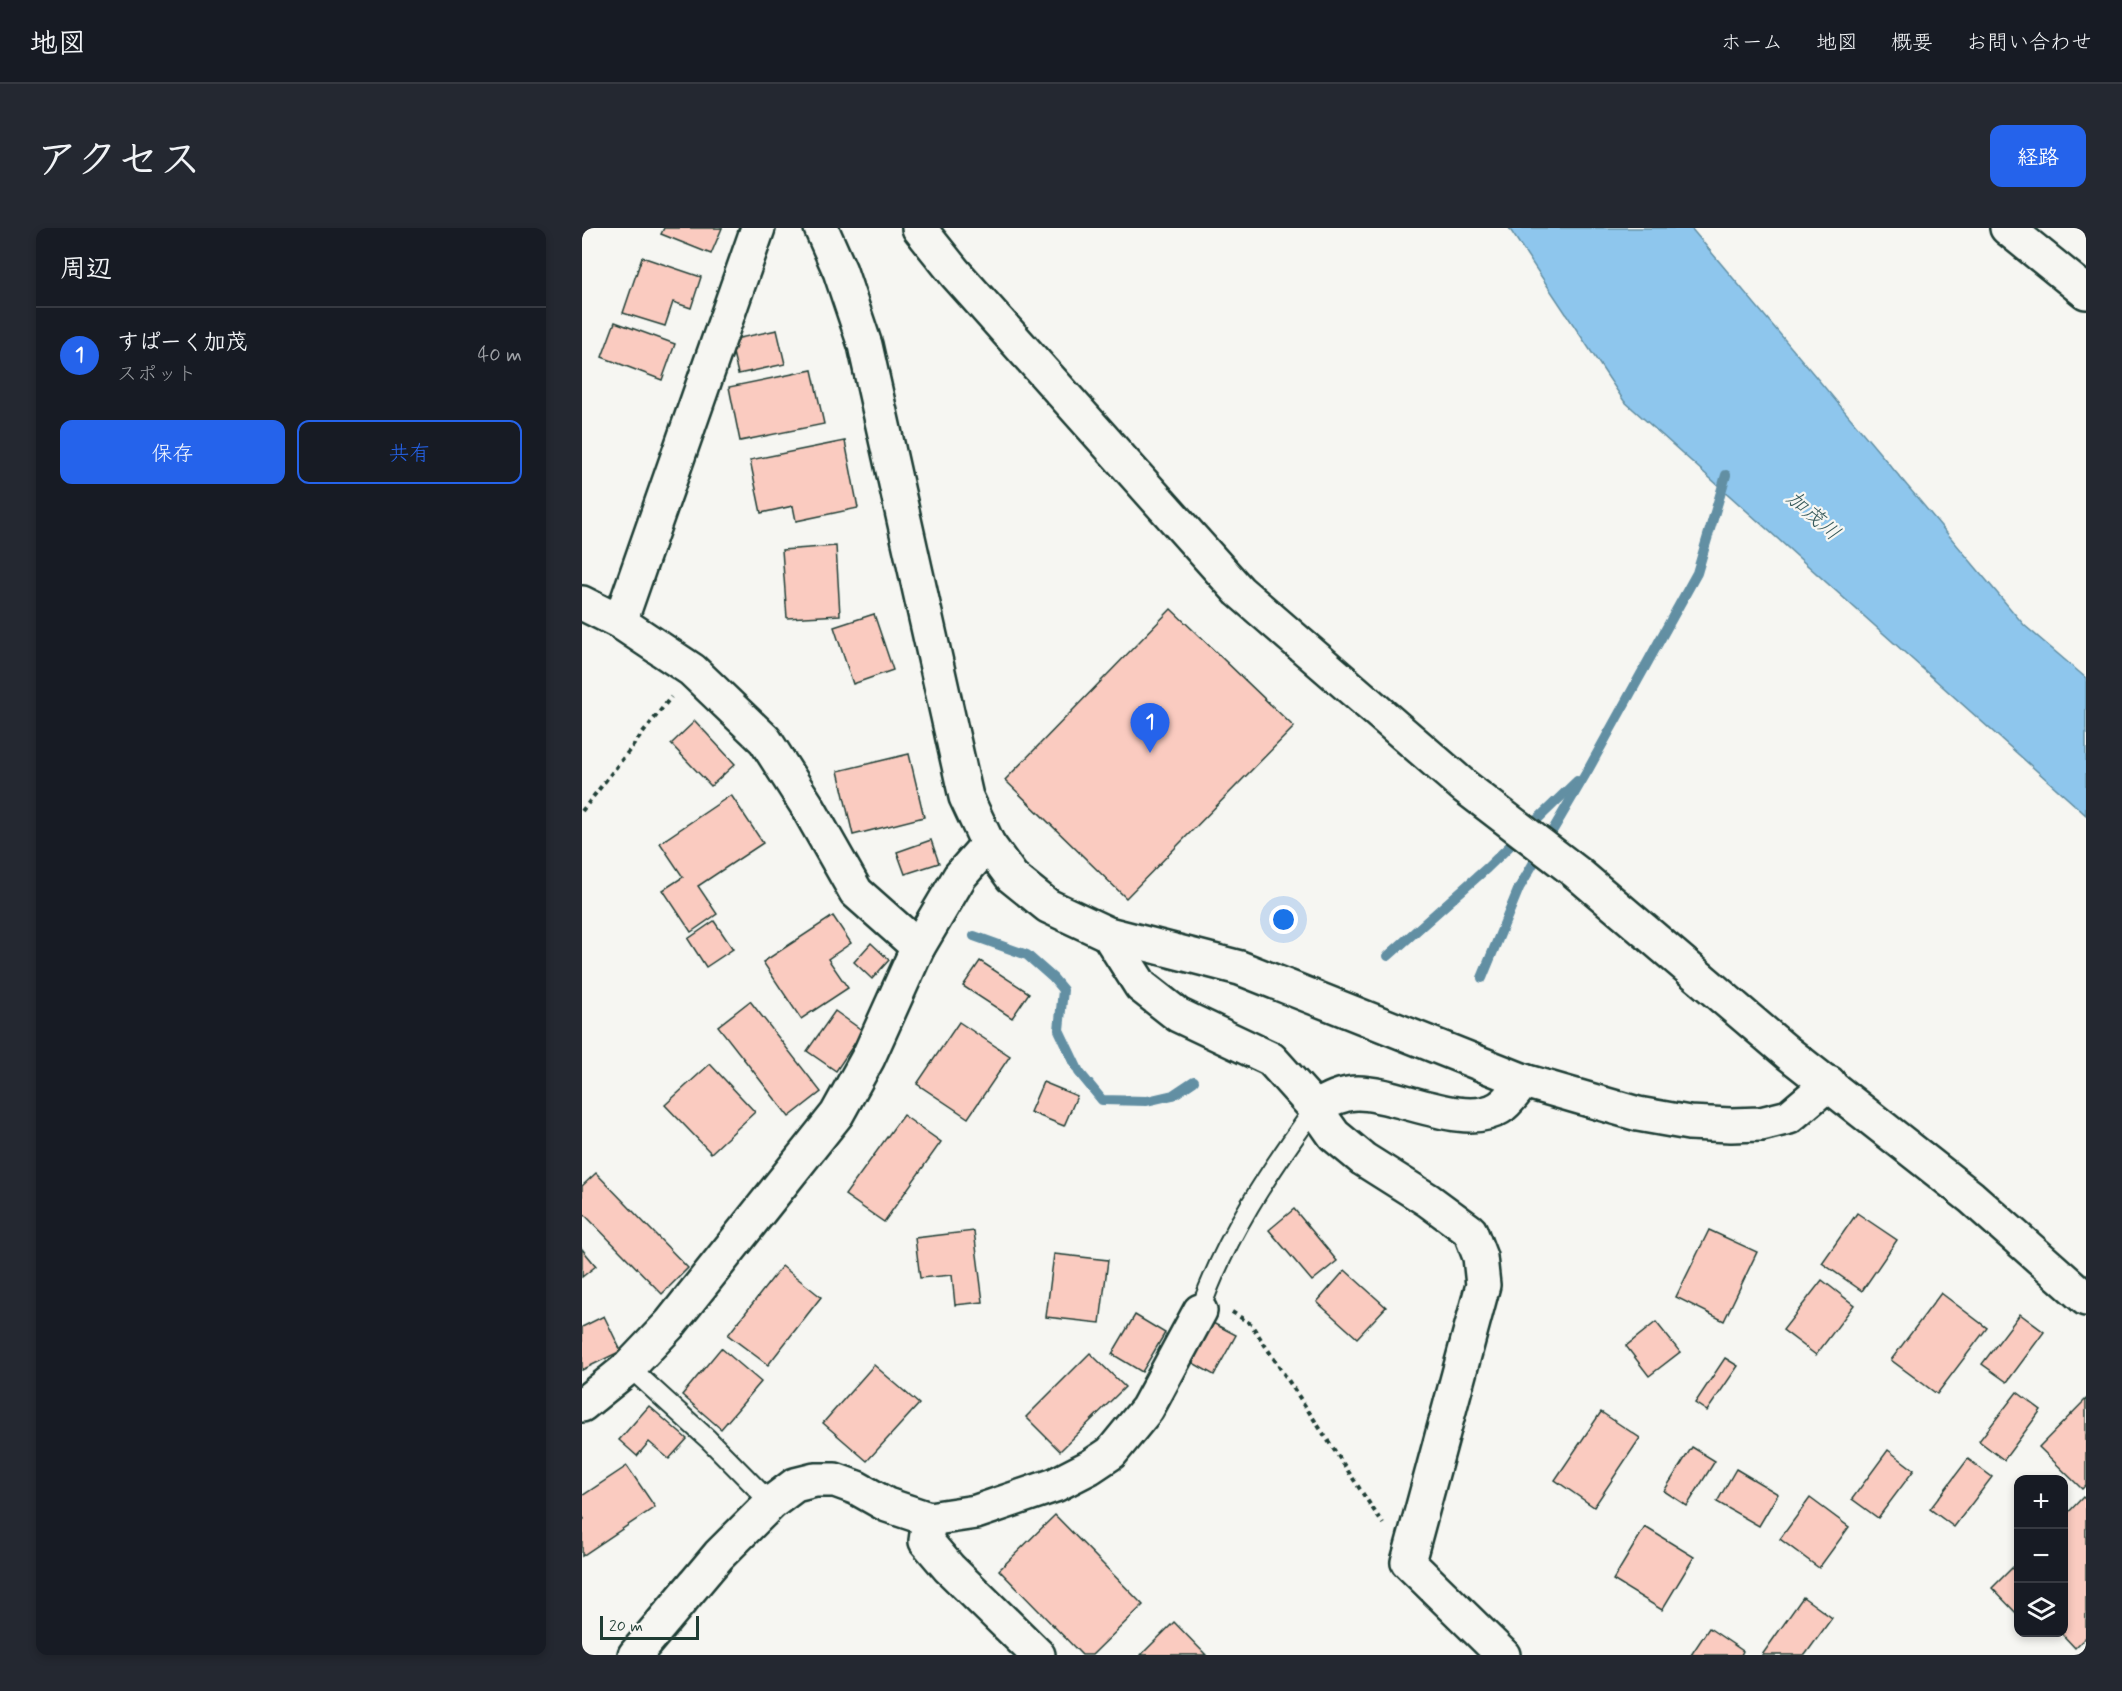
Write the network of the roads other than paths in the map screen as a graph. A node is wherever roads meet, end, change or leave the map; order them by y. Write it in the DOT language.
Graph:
graph roads {
  1 [pos="758,228"];
  2 [pos="821,228"];
  3 [pos="920,228"];
  4 [pos="2007,228"];
  5 [pos="2086,292"];
  6 [pos="582,603"];
  7 [pos="620,622"];
  8 [pos="988,844"];
  9 [pos="1108,934"];
  10 [pos="918,947"];
  11 [pos="1524,1081"];
  12 [pos="1828,1083"];
  13 [pos="1315,1108"];
  14 [pos="2086,1299"];
  15 [pos="1202,1306"];
  16 [pos="629,1367"];
  17 [pos="582,1405"];
  18 [pos="771,1503"];
  19 [pos="929,1519"];
  20 [pos="635,1655"];
  21 [pos="1038,1655"];
  22 [pos="1503,1655"];
  1 -- 7 [label="street"];
  2 -- 8 [label="street"];
  3 -- 12 [label="street"];
  4 -- 5 [label="street"];
  6 -- 7 [label="street"];
  7 -- 10 [label="street"];
  8 -- 9 [label="street"];
  8 -- 10 [label="street"];
  9 -- 11 [label="street"];
  9 -- 13 [label="street"];
  10 -- 16 [label="street"];
  11 -- 12 [label="street"];
  11 -- 13 [label="street"];
  12 -- 14 [label="street"];
  13 -- 15 [label="lane"];
  13 -- 22 [label="street"];
  15 -- 19 [label="street"];
  16 -- 17 [label="street"];
  16 -- 18 [label="lane"];
  18 -- 19 [label="street"];
  18 -- 20 [label="street"];
  19 -- 21 [label="street"];
}
